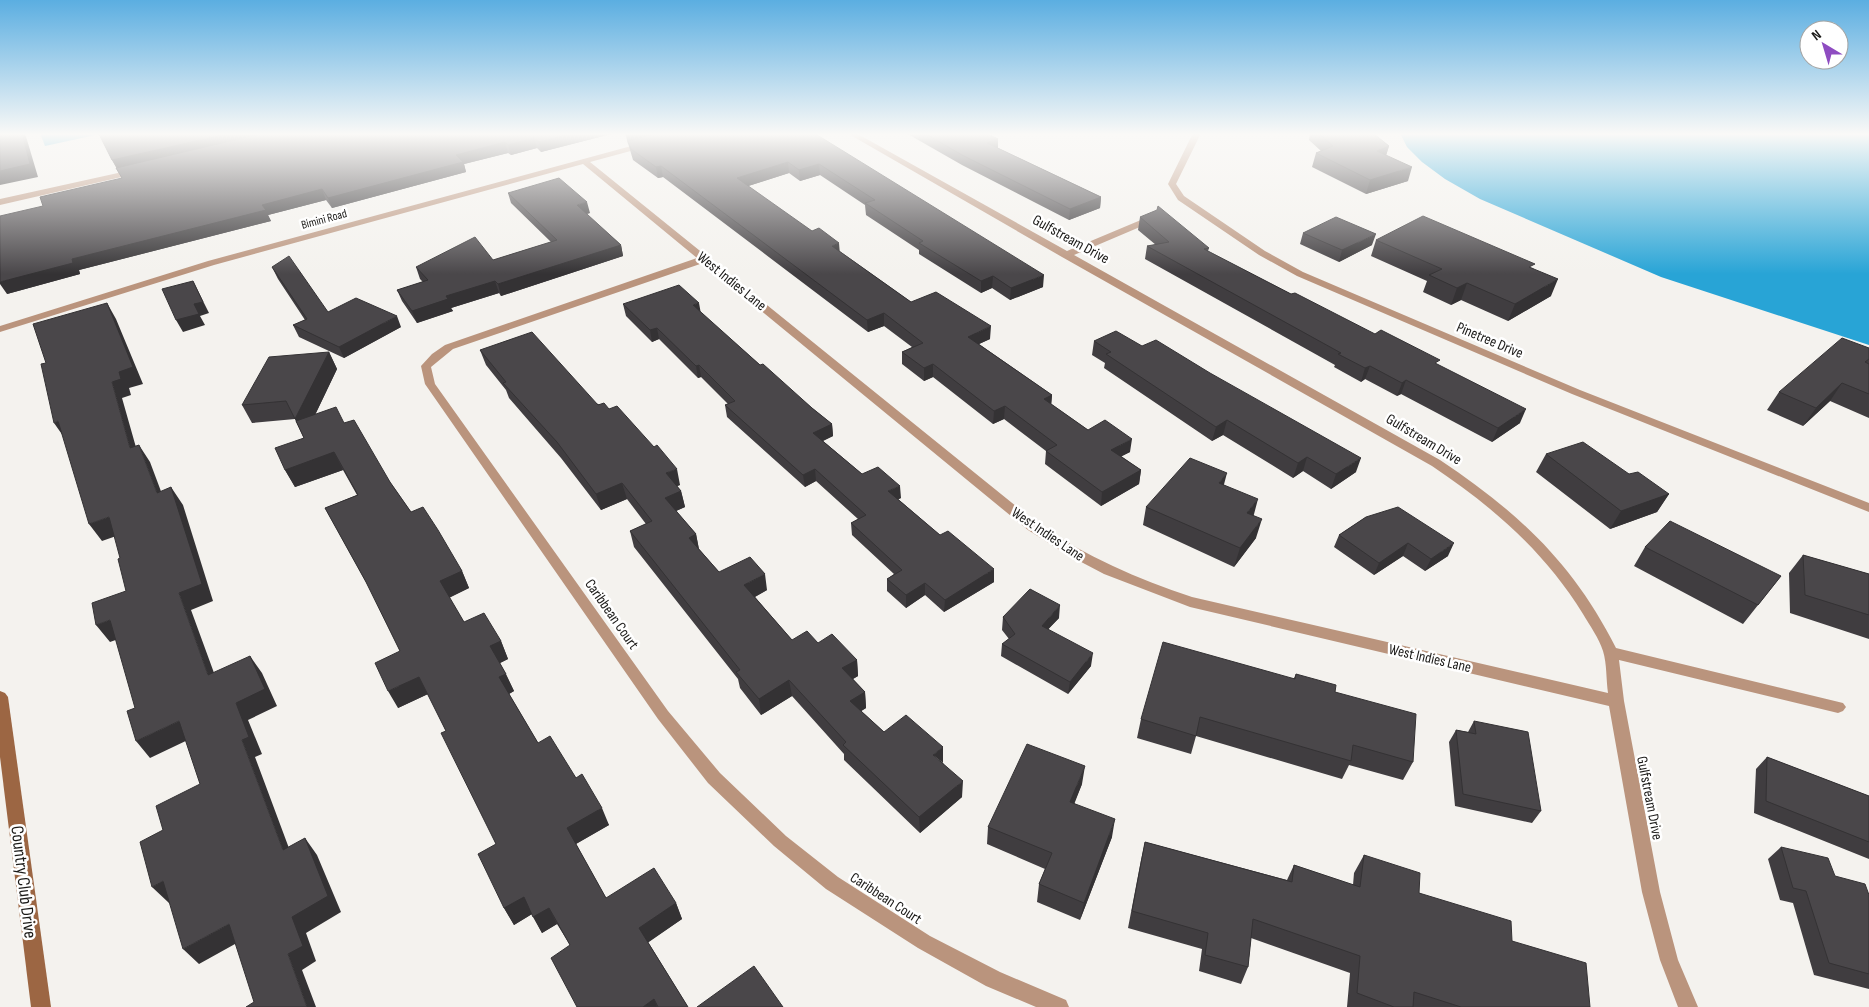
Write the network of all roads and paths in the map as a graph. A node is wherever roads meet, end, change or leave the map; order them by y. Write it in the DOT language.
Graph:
graph roads {
  1 [pos="96,180"];
  2 [pos="515,180"];
  3 [pos="607,180"];
  4 [pos="933,180"];
  5 [pos="1174,180"];
  6 [pos="0,202"];
  7 [pos="1151,219"];
  8 [pos="1065,255"];
  9 [pos="704,259"];
  10 [pos="0,329"];
  11 [pos="1869,508"];
  12 [pos="1611,652"];
  13 [pos="0,697"];
  14 [pos="1616,701"];
  15 [pos="1838,707"];
  16 [pos="41,1007"];
  17 [pos="1059,1007"];
  18 [pos="1688,1007"];
  1 -- 6 [label="street"];
  2 -- 10 [label="street, Bimini Road"];
  3 -- 9 [label="street, West Indies Lane"];
  4 -- 8 [label="street, Gulfstream Drive"];
  5 -- 11 [label="street, Pinetree Drive"];
  7 -- 8 [label="street"];
  8 -- 12 [label="street, Gulfstream Drive"];
  9 -- 14 [label="street, West Indies Lane"];
  9 -- 17 [label="street, Caribbean Court"];
  12 -- 14 [label="street, Gulfstream Drive"];
  12 -- 15 [label="street"];
  13 -- 16 [label="street, Country Club Drive"];
  14 -- 18 [label="street, Gulfstream Drive"];
}
